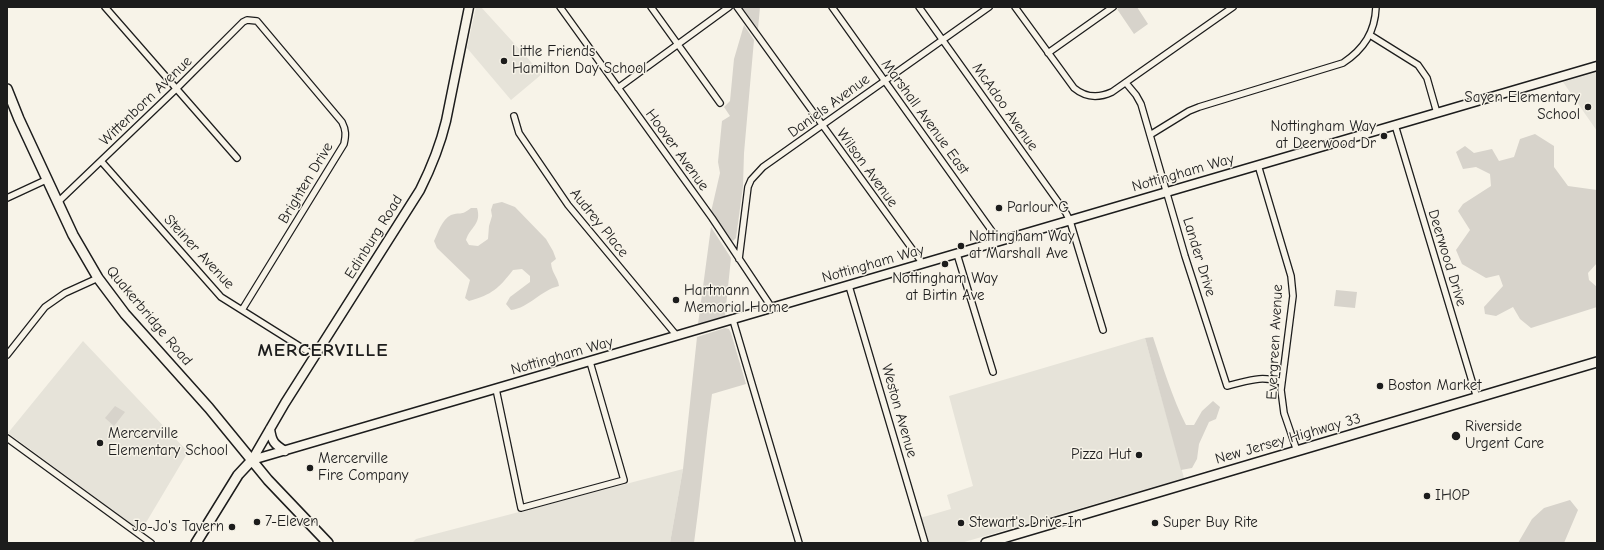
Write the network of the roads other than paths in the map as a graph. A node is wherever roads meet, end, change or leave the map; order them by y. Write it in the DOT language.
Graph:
graph roads {
  1 [pos="105,7"];
  2 [pos="469,7"];
  3 [pos="560,7"];
  4 [pos="651,7"];
  5 [pos="729,7"];
  6 [pos="737,7"];
  7 [pos="832,7"];
  8 [pos="919,7"];
  9 [pos="989,7"];
  10 [pos="1015,7"];
  11 [pos="1113,7"];
  12 [pos="1233,7"];
  13 [pos="1376,7"];
  14 [pos="252,20"];
  15 [pos="1370,35"];
  16 [pos="943,40"];
  17 [pos="678,44"];
  18 [pos="1048,53"];
  19 [pos="1597,66"];
  20 [pos="884,81"];
  21 [pos="1126,83"];
  22 [pos="618,88"];
  23 [pos="7,89"];
  24 [pos="176,89"];
  25 [pos="720,103"];
  26 [pos="1437,113"];
  27 [pos="514,116"];
  28 [pos="1395,125"];
  29 [pos="822,126"];
  30 [pos="1150,135"];
  31 [pos="237,158"];
  32 [pos="101,161"];
  33 [pos="1258,165"];
  34 [pos="48,179"];
  35 [pos="1167,192"];
  36 [pos="7,198"];
  37 [pos="58,202"];
  38 [pos="1070,221"];
  39 [pos="999,242"];
  40 [pos="957,254"];
  41 [pos="739,259"];
  42 [pos="923,264"];
  43 [pos="98,278"];
  44 [pos="849,286"];
  45 [pos="772,308"];
  46 [pos="242,310"];
  47 [pos="733,320"];
  48 [pos="1103,330"];
  49 [pos="677,336"];
  50 [pos="7,355"];
  51 [pos="315,356"];
  52 [pos="590,362"];
  53 [pos="1597,362"];
  54 [pos="993,372"];
  55 [pos="1282,382"];
  56 [pos="496,389"];
  57 [pos="1477,398"];
  58 [pos="270,429"];
  59 [pos="7,438"];
  60 [pos="285,451"];
  61 [pos="1297,451"];
  62 [pos="252,460"];
  63 [pos="151,543"];
  64 [pos="196,543"];
  65 [pos="328,543"];
  66 [pos="799,543"];
  67 [pos="925,543"];
  68 [pos="986,543"];
  1 -- 24 [label="street"];
  2 -- 51 [label="street, Edinburg Road"];
  3 -- 22 [label="street, Hoover Avenue"];
  4 -- 17 [label="street"];
  5 -- 17 [label="street"];
  6 -- 29 [label="street, Wilson Avenue"];
  7 -- 20 [label="street, Marshall Avenue East"];
  8 -- 16 [label="street, McAdoo Avenue"];
  9 -- 16 [label="street, Daniels Avenue"];
  10 -- 18 [label="street"];
  11 -- 18 [label="street"];
  12 -- 21 [label="street"];
  13 -- 15 [label="street"];
  14 -- 24 [label="street, Wittenborn Avenue"];
  14 -- 46 [label="street, Brighten Drive"];
  15 -- 26 [label="street"];
  15 -- 30 [label="street"];
  16 -- 20 [label="street, Daniels Avenue"];
  16 -- 38 [label="street, McAdoo Avenue"];
  17 -- 22 [label="street"];
  17 -- 25 [label="street"];
  18 -- 21 [label="street"];
  19 -- 26 [label="street, Nottingham Way"];
  20 -- 29 [label="street, Daniels Avenue"];
  20 -- 39 [label="street, Marshall Avenue East"];
  21 -- 30 [label="street, Lander Drive"];
  22 -- 41 [label="street, Hoover Avenue"];
  23 -- 34 [label="main road, Quakerbridge Road"];
  24 -- 31 [label="street"];
  24 -- 32 [label="street, Wittenborn Avenue"];
  26 -- 28 [label="street, Nottingham Way"];
  27 -- 49 [label="street, Audrey Place"];
  28 -- 33 [label="street, Nottingham Way"];
  28 -- 57 [label="street, Deerwood Drive"];
  29 -- 41 [label="street, Daniels Avenue"];
  29 -- 42 [label="street, Wilson Avenue"];
  30 -- 35 [label="street, Lander Drive"];
  32 -- 37 [label="street, Wittenborn Avenue"];
  32 -- 46 [label="street, Steiner Avenue"];
  33 -- 35 [label="street, Nottingham Way"];
  33 -- 55 [label="street, Evergreen Avenue"];
  34 -- 36 [label="street"];
  34 -- 37 [label="main road, Quakerbridge Road"];
  35 -- 38 [label="street, Nottingham Way"];
  35 -- 55 [label="street, Lander Drive"];
  37 -- 43 [label="main road, Quakerbridge Road"];
  38 -- 39 [label="street, Nottingham Way"];
  38 -- 48 [label="street, McAdoo Avenue"];
  39 -- 40 [label="street, Nottingham Way"];
  40 -- 42 [label="street, Nottingham Way"];
  40 -- 54 [label="street"];
  41 -- 45 [label="street, Hoover Avenue"];
  42 -- 44 [label="street, Nottingham Way"];
  43 -- 50 [label="street"];
  43 -- 62 [label="main road, Quakerbridge Road"];
  44 -- 45 [label="street, Nottingham Way"];
  44 -- 67 [label="street, Weston Avenue"];
  45 -- 47 [label="street, Nottingham Way"];
  46 -- 51 [label="street, Steiner Avenue"];
  47 -- 49 [label="street, Nottingham Way"];
  47 -- 66 [label="street"];
  49 -- 52 [label="street, Nottingham Way"];
  51 -- 58 [label="street, Edinburg Road"];
  52 -- 56 [label="street, Nottingham Way"];
  52 -- 56 [label="street"];
  53 -- 57 [label="main road, New Jersey Highway 33"];
  55 -- 61 [label="street, Evergreen Avenue"];
  56 -- 60 [label="street, Nottingham Way"];
  57 -- 61 [label="main road, New Jersey Highway 33"];
  58 -- 60 [label="street"];
  58 -- 62 [label="street, Edinburg Road"];
  59 -- 63 [label="street"];
  60 -- 62 [label="street, Nottingham Way"];
  61 -- 68 [label="main road, New Jersey Highway 33"];
  62 -- 64 [label="main road, Nottingham Way"];
  62 -- 65 [label="main road, Quakerbridge Road"];
}
